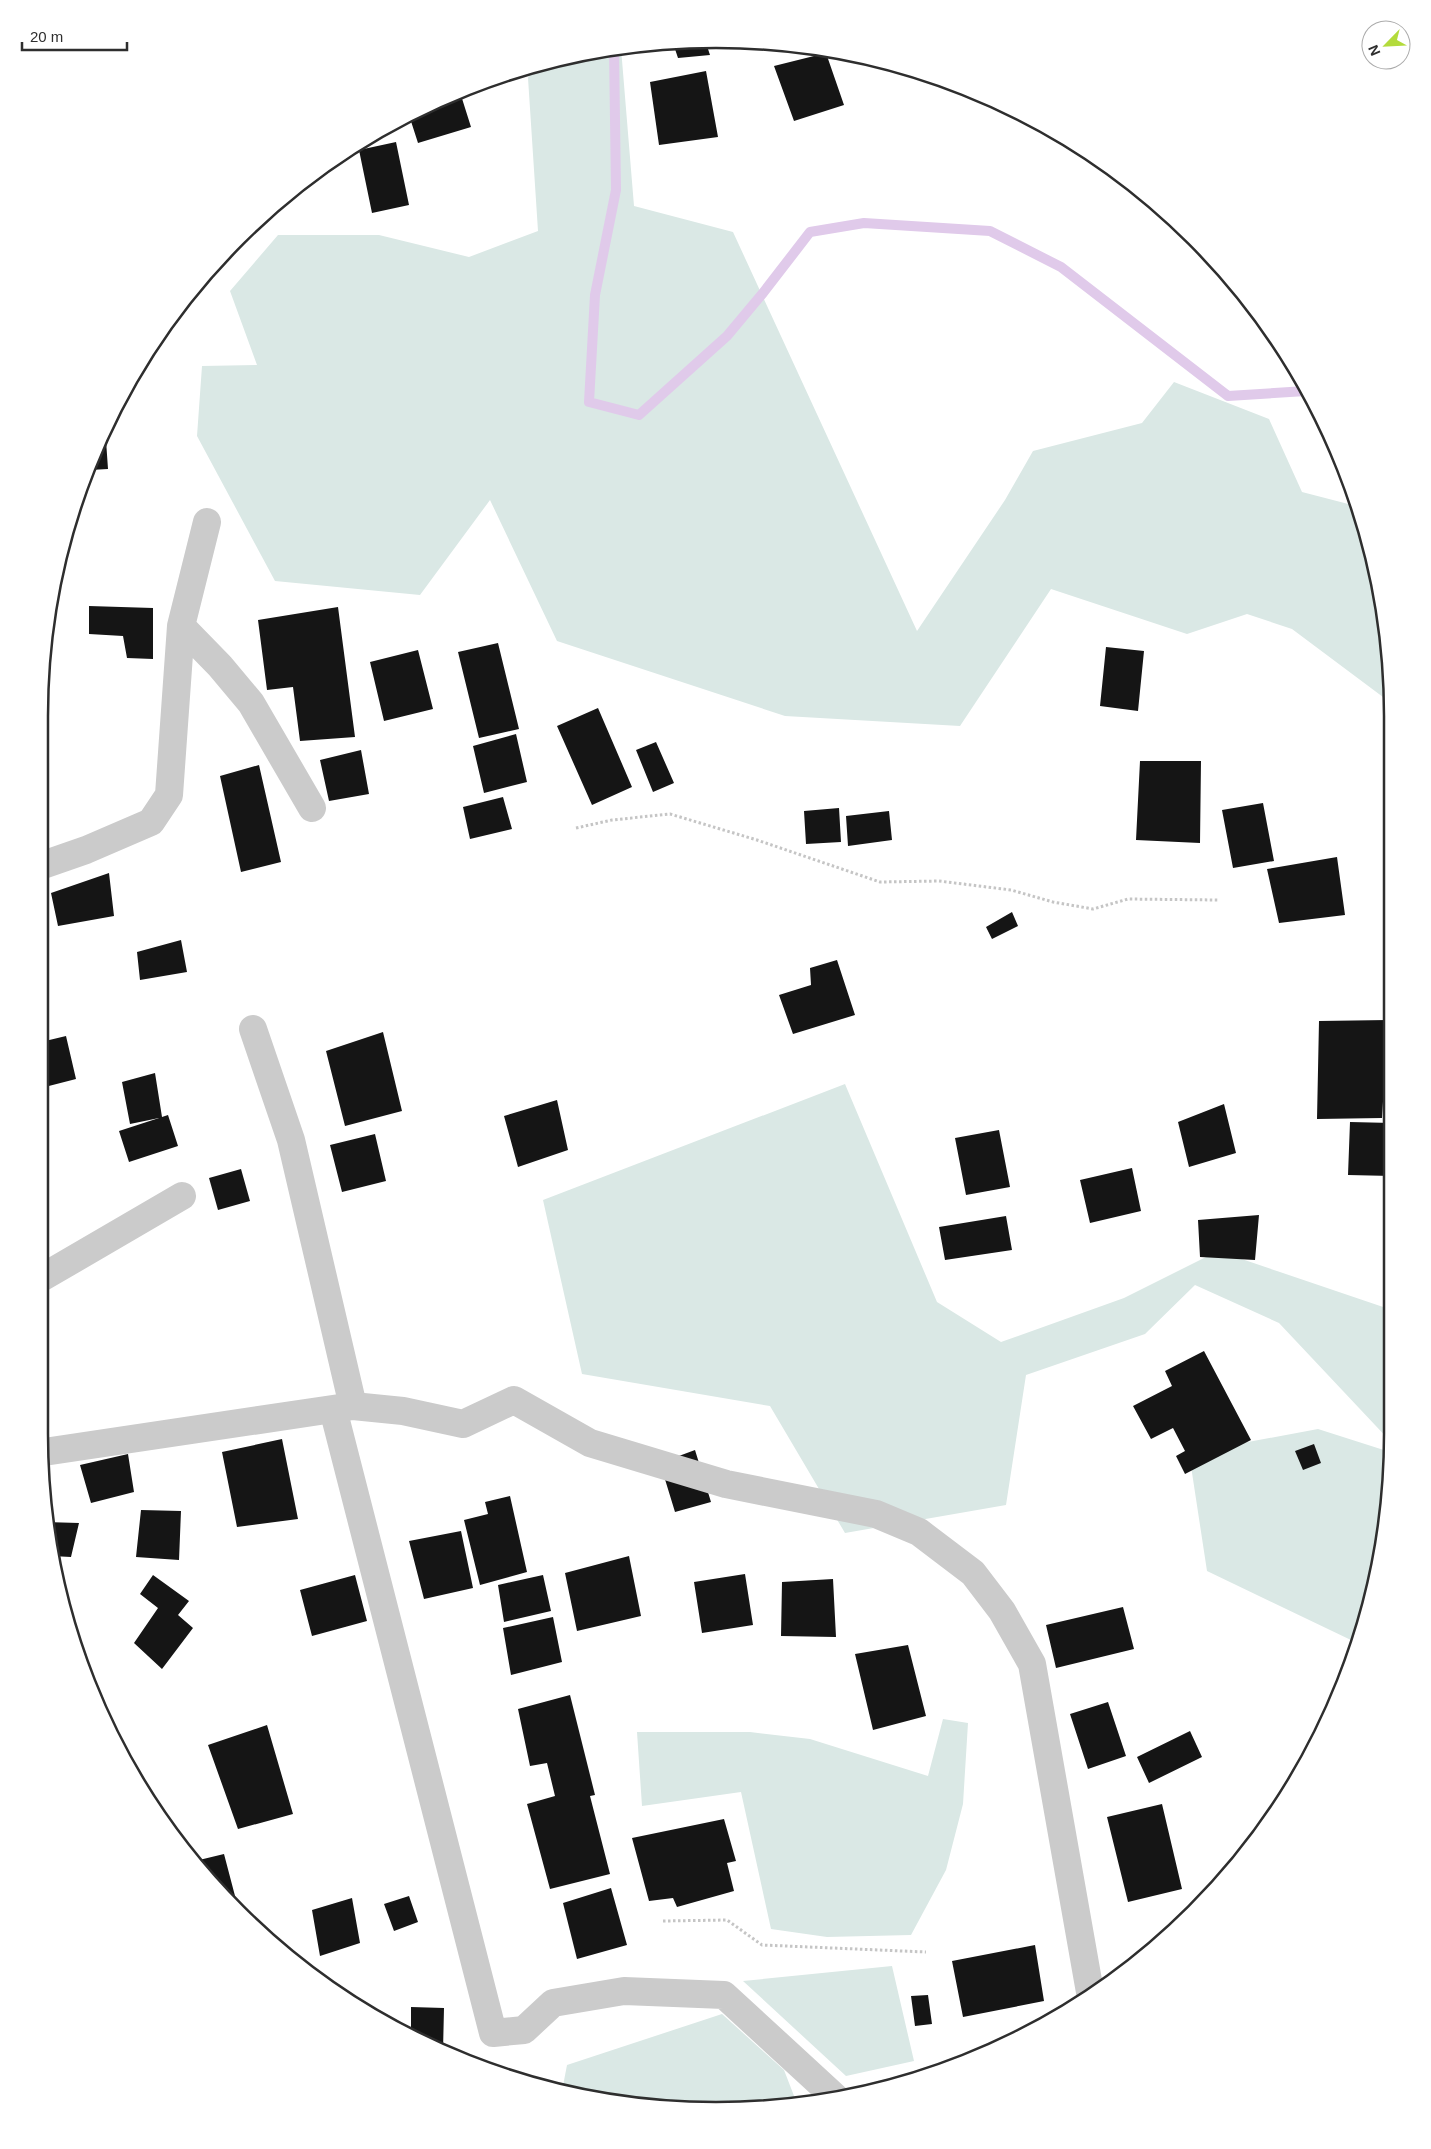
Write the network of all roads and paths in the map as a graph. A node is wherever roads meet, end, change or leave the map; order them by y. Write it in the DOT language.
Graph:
graph roads {
  1 [pos="207,522"];
  2 [pos="181,626"];
  3 [pos="312,808"];
  4 [pos="576,828"];
  5 [pos="48,863"];
  6 [pos="1218,900"];
  7 [pos="253,1029"];
  8 [pos="182,1196"];
  9 [pos="48,1274"];
  10 [pos="343,1407"];
  11 [pos="48,1451"];
  12 [pos="662,1921"];
  13 [pos="926,1952"];
  14 [pos="1089,1987"];
  15 [pos="829,2092"];
  1 -- 2 [label="street"];
  2 -- 3 [label="street"];
  2 -- 5 [label="street"];
  4 -- 6 [label="path"];
  7 -- 10 [label="street"];
  8 -- 9 [label="street"];
  10 -- 11 [label="street"];
  10 -- 14 [label="street"];
  10 -- 15 [label="street"];
  12 -- 13 [label="path"];
}
